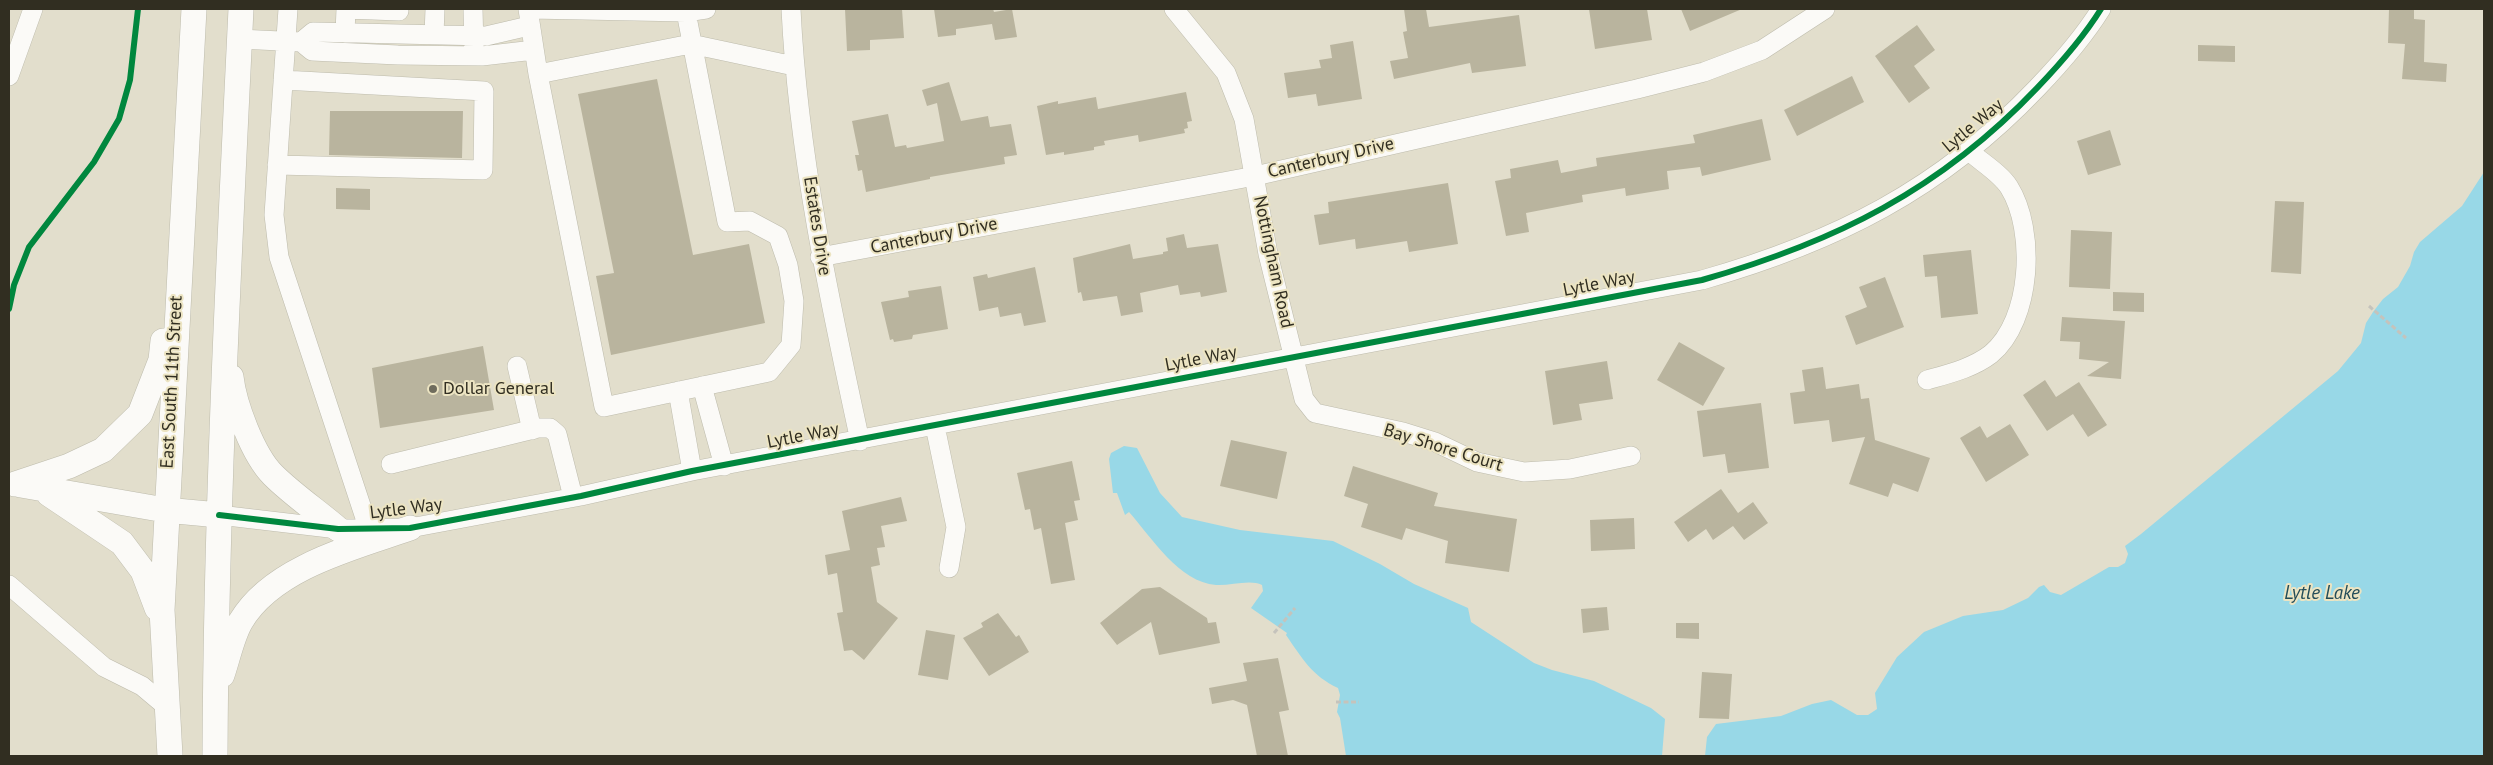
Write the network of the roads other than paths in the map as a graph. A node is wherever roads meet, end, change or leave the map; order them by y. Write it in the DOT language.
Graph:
graph roads {
  1 [pos="33,9"];
  2 [pos="194,9"];
  3 [pos="241,9"];
  4 [pos="288,9"];
  5 [pos="435,9"];
  6 [pos="473,9"];
  7 [pos="706,9"];
  8 [pos="791,9"];
  9 [pos="1174,9"];
  10 [pos="1825,9"];
  11 [pos="2101,9"];
  12 [pos="400,10"];
  13 [pos="686,12"];
  14 [pos="529,15"];
  15 [pos="345,33"];
  16 [pos="398,34"];
  17 [pos="434,35"];
  18 [pos="473,36"];
  19 [pos="239,39"];
  20 [pos="293,42"];
  21 [pos="691,44"];
  22 [pos="534,50"];
  23 [pos="398,55"];
  24 [pos="475,56"];
  25 [pos="794,66"];
  26 [pos="538,74"];
  27 [pos="9,76"];
  28 [pos="283,80"];
  29 [pos="1969,151"];
  30 [pos="278,166"];
  31 [pos="1255,176"];
  32 [pos="182,212"];
  33 [pos="820,257"];
  34 [pos="225,325"];
  35 [pos="1293,356"];
  36 [pos="516,366"];
  37 [pos="1927,380"];
  38 [pos="702,386"];
  39 [pos="678,391"];
  40 [pos="935,426"];
  41 [pos="532,430"];
  42 [pos="860,440"];
  43 [pos="1631,456"];
  44 [pos="391,464"];
  45 [pos="724,466"];
  46 [pos="692,471"];
  47 [pos="21,485"];
  48 [pos="573,497"];
  49 [pos="165,510"];
  50 [pos="218,515"];
  51 [pos="410,528"];
  52 [pos="338,529"];
  53 [pos="369,530"];
  54 [pos="949,568"];
  55 [pos="9,585"];
  56 [pos="162,623"];
  57 [pos="215,697"];
  58 [pos="167,706"];
  59 [pos="170,756"];
  60 [pos="214,756"];
  1 -- 27 [label="street"];
  2 -- 32 [label="main road, East South 11th Street"];
  3 -- 19 [label="main road"];
  4 -- 20 [label="street"];
  5 -- 17 [label="street"];
  6 -- 18 [label="street"];
  7 -- 13 [label="street"];
  8 -- 25 [label="street, Estates Drive"];
  9 -- 31 [label="street, Nottingham Road"];
  10 -- 31 [label="street, Canterbury Drive"];
  11 -- 29 [label="street, Lytle Way"];
  12 -- 15 [label="street"];
  12 -- 16 [label="street"];
  13 -- 14 [label="street"];
  13 -- 21 [label="street"];
  14 -- 18 [label="street"];
  14 -- 22 [label="street"];
  15 -- 16 [label="street"];
  15 -- 20 [label="street"];
  16 -- 17 [label="street"];
  16 -- 23 [label="street"];
  17 -- 18 [label="street"];
  18 -- 24 [label="street"];
  19 -- 20 [label="street"];
  19 -- 34 [label="main road"];
  20 -- 23 [label="street"];
  20 -- 28 [label="street"];
  21 -- 25 [label="street"];
  21 -- 26 [label="street"];
  21 -- 38 [label="street"];
  22 -- 24 [label="street"];
  22 -- 26 [label="street"];
  23 -- 24 [label="street"];
  25 -- 33 [label="street, Estates Drive"];
  26 -- 39 [label="street"];
  28 -- 30 [label="street"];
  28 -- 30 [label="street"];
  29 -- 35 [label="street, Lytle Way"];
  29 -- 37 [label="street"];
  30 -- 53 [label="street"];
  31 -- 33 [label="street, Canterbury Drive"];
  31 -- 35 [label="street, Nottingham Road"];
  32 -- 47 [label="main road"];
  32 -- 49 [label="main road, East South 11th Street"];
  33 -- 42 [label="street, Estates Drive"];
  34 -- 50 [label="main road"];
  34 -- 52 [label="main road"];
  35 -- 40 [label="street, Lytle Way"];
  35 -- 43 [label="street, Bay Shore Court"];
  36 -- 41 [label="street"];
  38 -- 39 [label="street"];
  38 -- 45 [label="street"];
  39 -- 46 [label="street"];
  40 -- 42 [label="street, Lytle Way"];
  40 -- 54 [label="street"];
  41 -- 44 [label="street"];
  41 -- 48 [label="street"];
  42 -- 45 [label="street, Lytle Way"];
  45 -- 46 [label="street, Lytle Way"];
  46 -- 48 [label="street, Lytle Way"];
  47 -- 49 [label="main road"];
  47 -- 56 [label="main road"];
  48 -- 51 [label="street, Lytle Way"];
  49 -- 50 [label="main road"];
  49 -- 56 [label="main road, East South 11th Street"];
  50 -- 52 [label="street, Lytle Way"];
  50 -- 57 [label="main road"];
  51 -- 53 [label="street, Lytle Way"];
  51 -- 57 [label="main road"];
  52 -- 53 [label="street, Lytle Way"];
  55 -- 58 [label="street"];
  56 -- 58 [label="main road, East South 11th Street"];
  57 -- 60 [label="main road"];
  58 -- 59 [label="main road, East South 11th Street"];
}
